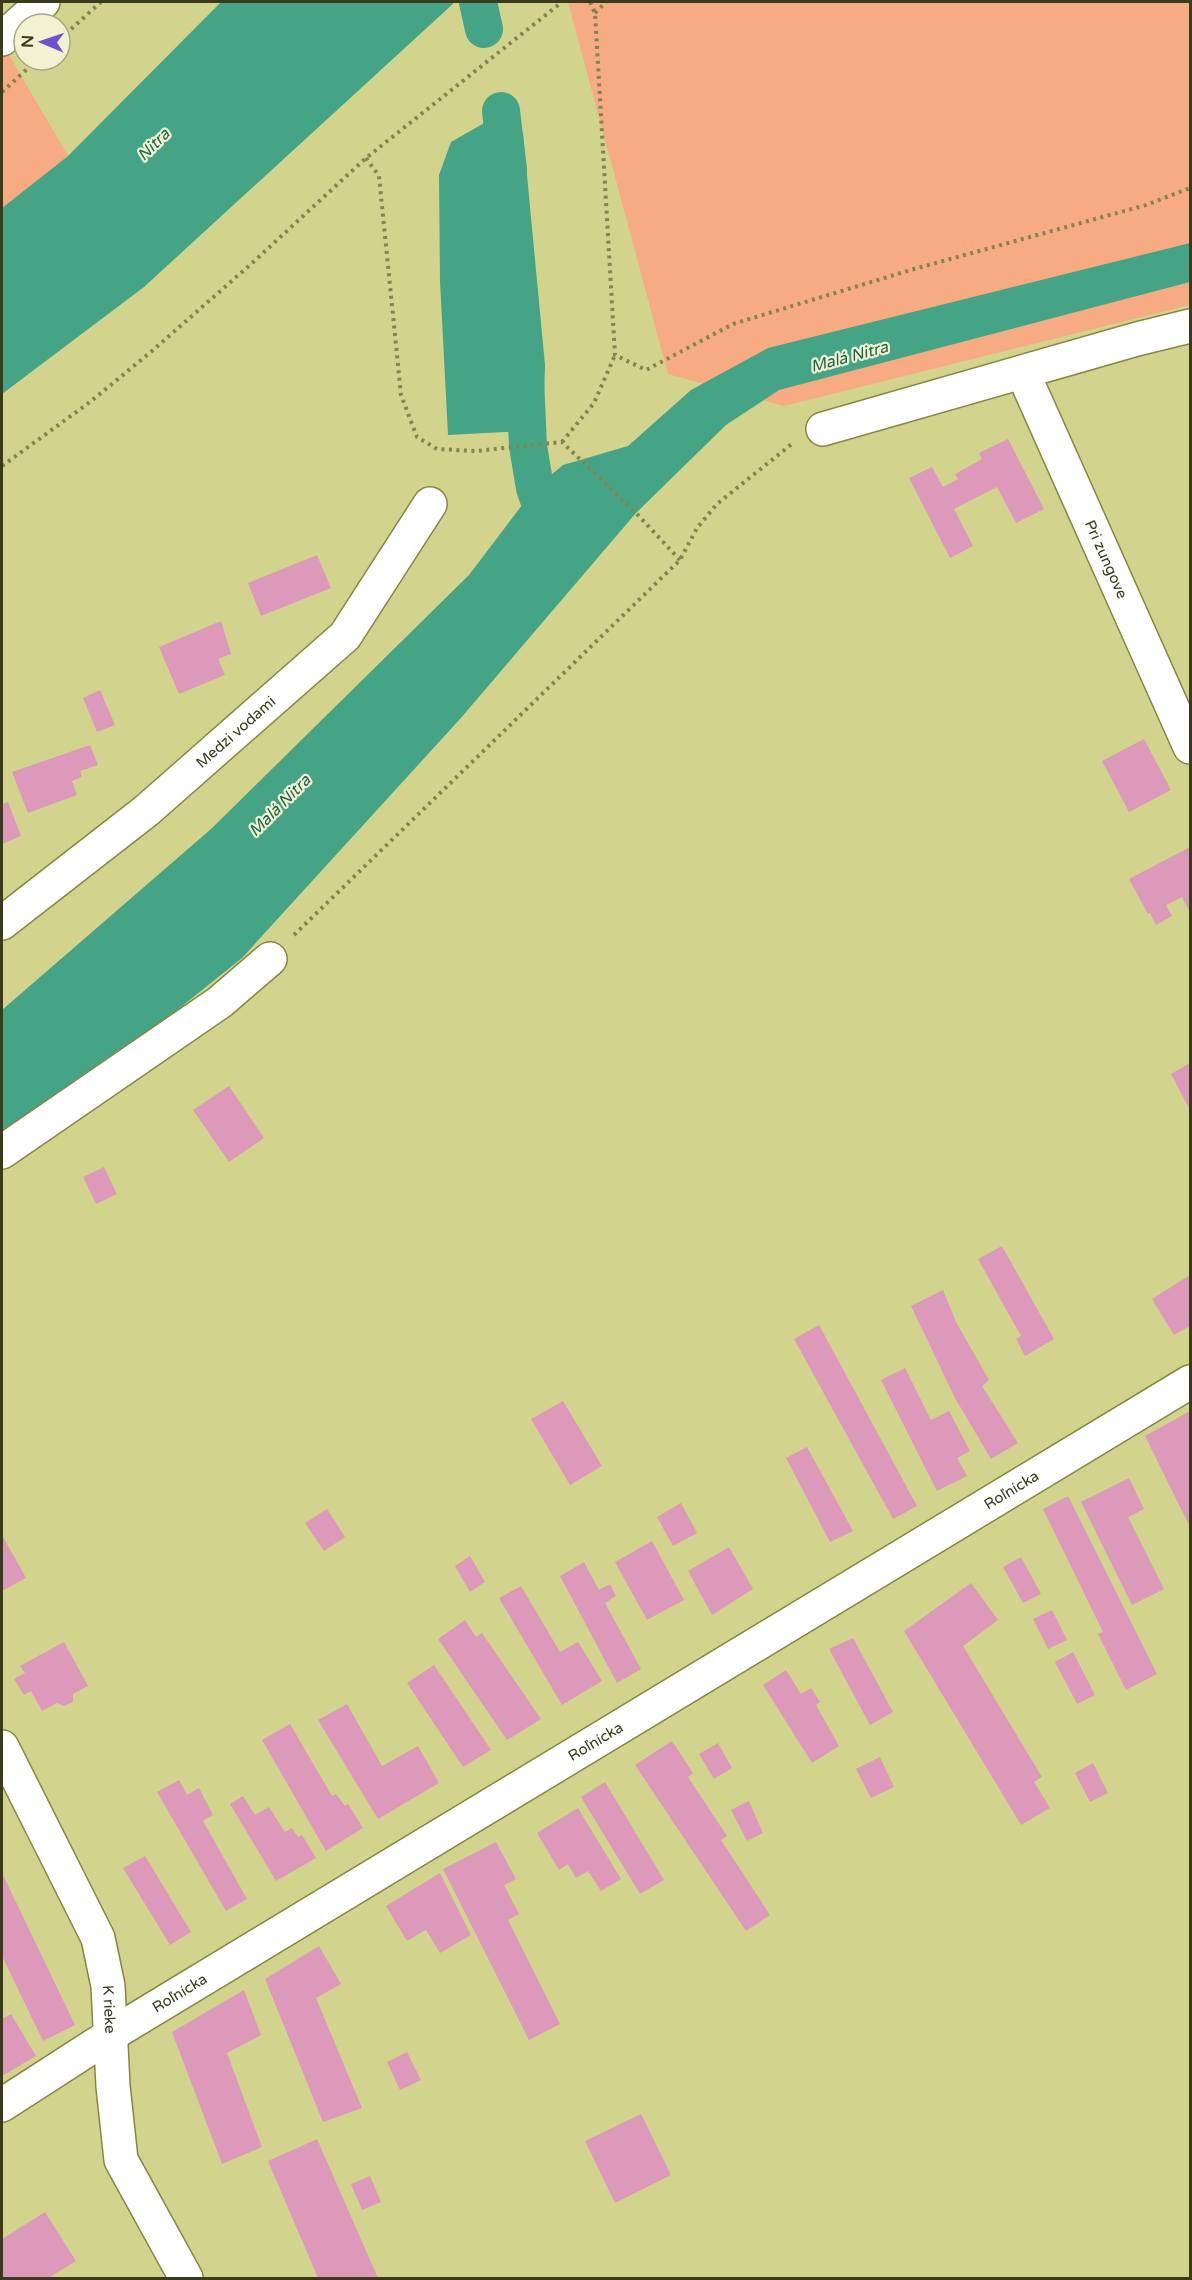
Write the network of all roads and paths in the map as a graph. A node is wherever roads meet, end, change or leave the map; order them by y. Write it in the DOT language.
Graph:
graph roads {
  1 [pos="43,2"];
  2 [pos="101,2"];
  3 [pos="562,2"];
  4 [pos="590,2"];
  5 [pos="606,2"];
  6 [pos="595,13"];
  7 [pos="72,28"];
  8 [pos="2,39"];
  9 [pos="24,72"];
  10 [pos="2,92"];
  11 [pos="366,158"];
  12 [pos="1191,188"];
  13 [pos="1191,326"];
  14 [pos="615,355"];
  15 [pos="1023,373"];
  16 [pos="823,429"];
  17 [pos="562,442"];
  18 [pos="2,466"];
  19 [pos="430,504"];
  20 [pos="680,560"];
  21 [pos="1191,747"];
  22 [pos="2,923"];
  23 [pos="270,959"];
  24 [pos="2,1152"];
  25 [pos="1191,1382"];
  26 [pos="2,1747"];
  27 [pos="112,2034"];
  28 [pos="2,2105"];
  29 [pos="186,2278"];
  1 -- 8 [label="street"];
  2 -- 7 [label="path"];
  3 -- 11 [label="path"];
  4 -- 6 [label="path"];
  5 -- 6 [label="path"];
  6 -- 14 [label="path"];
  9 -- 10 [label="path"];
  11 -- 17 [label="path"];
  11 -- 18 [label="path"];
  12 -- 14 [label="path"];
  13 -- 15 [label="street"];
  14 -- 17 [label="path"];
  15 -- 16 [label="street"];
  15 -- 21 [label="street, Pri zungove"];
  16 -- 20 [label="path"];
  17 -- 20 [label="path"];
  19 -- 22 [label="street, Medzi vodami"];
  20 -- 23 [label="path"];
  23 -- 24 [label="street"];
  25 -- 27 [label="street, Roľnícka"];
  26 -- 27 [label="street, K rieke"];
  27 -- 28 [label="street, Roľnícka"];
  27 -- 29 [label="street, K rieke"];
}
